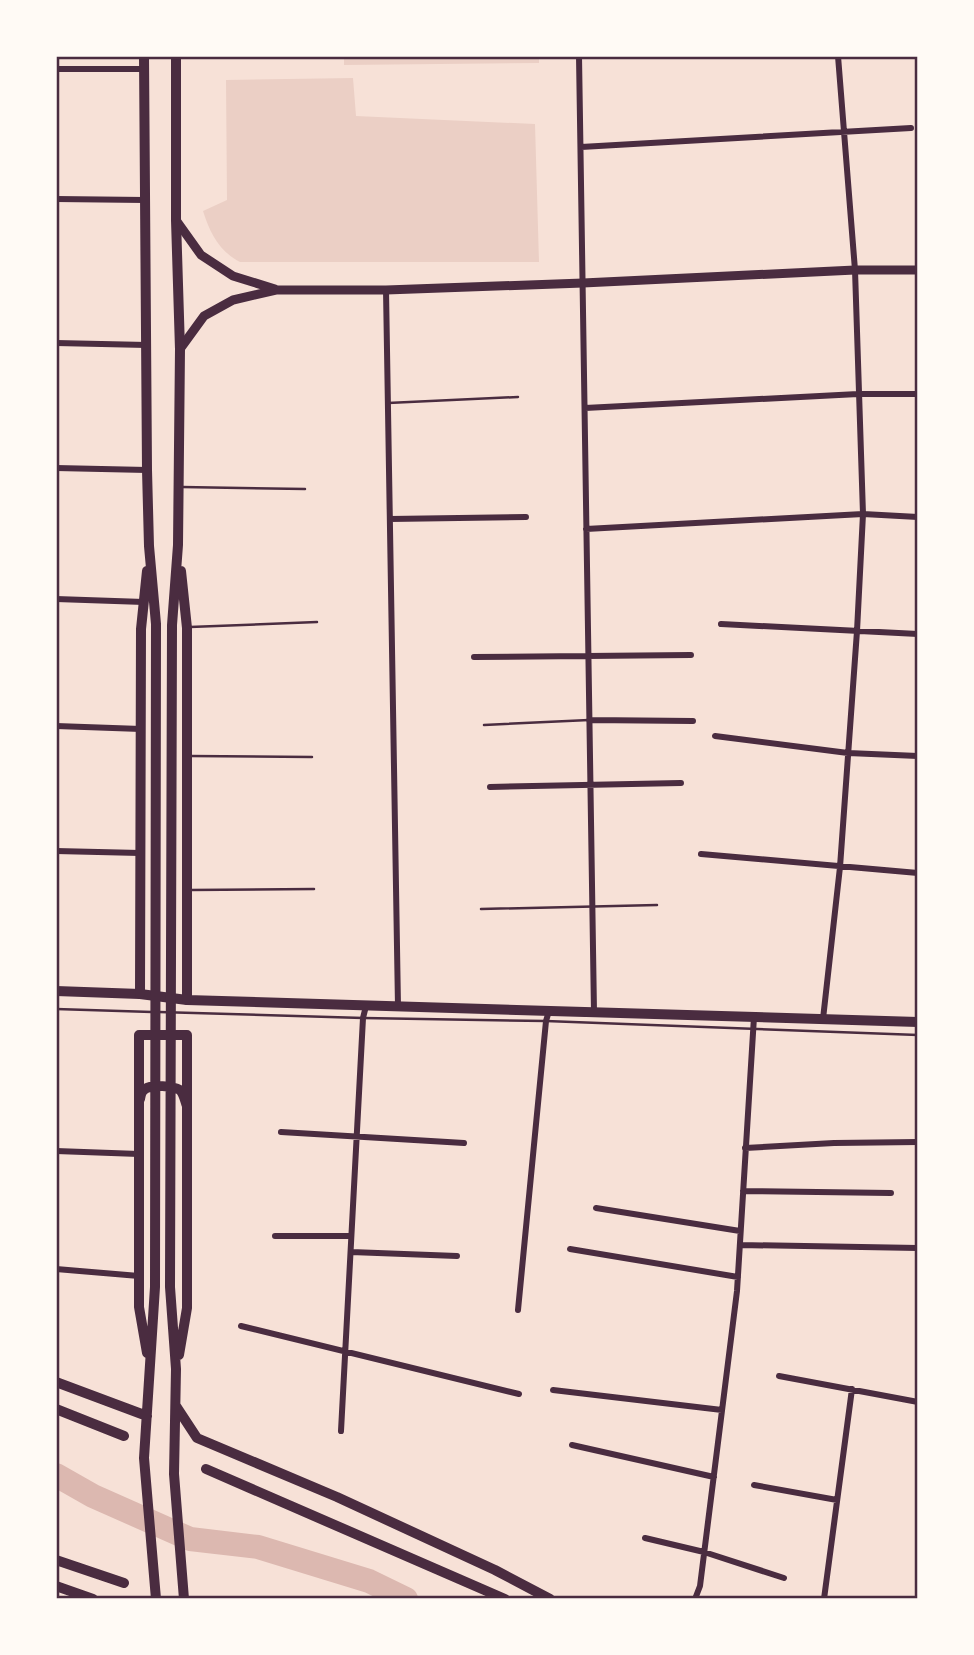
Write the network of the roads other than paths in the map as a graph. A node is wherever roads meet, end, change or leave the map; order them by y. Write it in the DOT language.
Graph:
graph roads {
  1 [pos="144,56"];
  2 [pos="176,56"];
  3 [pos="579,56"];
  4 [pos="838,56"];
  5 [pos="56,69"];
  6 [pos="144,69"];
  7 [pos="911,128"];
  8 [pos="844,131"];
  9 [pos="580,147"];
  10 [pos="56,199"];
  11 [pos="145,200"];
  12 [pos="176,220"];
  13 [pos="855,270"];
  14 [pos="918,270"];
  15 [pos="583,283"];
  16 [pos="276,290"];
  17 [pos="386,290"];
  18 [pos="56,343"];
  19 [pos="147,345"];
  20 [pos="180,349"];
  21 [pos="858,394"];
  22 [pos="918,394"];
  23 [pos="518,397"];
  24 [pos="388,402"];
  25 [pos="585,408"];
  26 [pos="56,468"];
  27 [pos="147,470"];
  28 [pos="179,486"];
  29 [pos="305,489"];
  30 [pos="863,514"];
  31 [pos="526,517"];
  32 [pos="918,517"];
  33 [pos="390,519"];
  34 [pos="586,529"];
  35 [pos="178,545"];
  36 [pos="149,546"];
  37 [pos="56,599"];
  38 [pos="144,602"];
  39 [pos="317,622"];
  40 [pos="721,624"];
  41 [pos="187,628"];
  42 [pos="858,631"];
  43 [pos="918,634"];
  44 [pos="691,655"];
  45 [pos="588,656"];
  46 [pos="474,657"];
  47 [pos="589,720"];
  48 [pos="693,721"];
  49 [pos="484,725"];
  50 [pos="56,726"];
  51 [pos="141,729"];
  52 [pos="715,736"];
  53 [pos="848,753"];
  54 [pos="187,756"];
  55 [pos="918,756"];
  56 [pos="313,757"];
  57 [pos="681,783"];
  58 [pos="590,785"];
  59 [pos="490,787"];
  60 [pos="187,830"];
  61 [pos="140,831"];
  62 [pos="56,851"];
  63 [pos="140,853"];
  64 [pos="701,854"];
  65 [pos="840,867"];
  66 [pos="918,873"];
  67 [pos="314,888"];
  68 [pos="187,890"];
  69 [pos="657,905"];
  70 [pos="592,907"];
  71 [pos="481,909"];
  72 [pos="56,991"];
  73 [pos="140,994"];
  74 [pos="187,1000"];
  75 [pos="366,1006"];
  76 [pos="398,1006"];
  77 [pos="56,1009"];
  78 [pos="594,1012"];
  79 [pos="547,1016"];
  80 [pos="363,1018"];
  81 [pos="823,1019"];
  82 [pos="918,1022"];
  83 [pos="754,1023"];
  84 [pos="918,1035"];
  85 [pos="139,1101"];
  86 [pos="187,1106"];
  87 [pos="281,1132"];
  88 [pos="356,1136"];
  89 [pos="918,1142"];
  90 [pos="464,1143"];
  91 [pos="745,1148"];
  92 [pos="56,1151"];
  93 [pos="139,1154"];
  94 [pos="743,1191"];
  95 [pos="891,1193"];
  96 [pos="596,1208"];
  97 [pos="740,1231"];
  98 [pos="275,1236"];
  99 [pos="351,1236"];
  100 [pos="740,1245"];
  101 [pos="918,1248"];
  102 [pos="570,1249"];
  103 [pos="351,1252"];
  104 [pos="457,1256"];
  105 [pos="56,1269"];
  106 [pos="139,1276"];
  107 [pos="738,1277"];
  108 [pos="518,1310"];
  109 [pos="241,1326"];
  110 [pos="345,1351"];
  111 [pos="149,1367"];
  112 [pos="176,1369"];
  113 [pos="779,1376"];
  114 [pos="56,1382"];
  115 [pos="553,1390"];
  116 [pos="852,1390"];
  117 [pos="519,1394"];
  118 [pos="918,1402"];
  119 [pos="176,1406"];
  120 [pos="56,1409"];
  121 [pos="722,1410"];
  122 [pos="146,1416"];
  123 [pos="341,1431"];
  124 [pos="124,1436"];
  125 [pos="572,1445"];
  126 [pos="206,1469"];
  127 [pos="714,1477"];
  128 [pos="754,1485"];
  129 [pos="837,1500"];
  130 [pos="645,1538"];
  131 [pos="704,1552"];
  132 [pos="56,1560"];
  133 [pos="785,1578"];
  134 [pos="124,1583"];
  135 [pos="56,1586"];
  136 [pos="93,1599"];
  137 [pos="156,1599"];
  138 [pos="184,1599"];
  139 [pos="505,1599"];
  140 [pos="550,1599"];
  141 [pos="695,1599"];
  142 [pos="824,1599"];
  1 -- 6 [label="main road"];
  2 -- 12 [label="main road"];
  3 -- 9 [label="street"];
  4 -- 8 [label="street"];
  5 -- 6 [label="street"];
  6 -- 11 [label="main road"];
  7 -- 8 [label="street"];
  8 -- 9 [label="street"];
  8 -- 13 [label="street"];
  9 -- 15 [label="street"];
  10 -- 11 [label="street"];
  11 -- 19 [label="main road"];
  12 -- 16 [label="main road"];
  12 -- 20 [label="main road"];
  13 -- 14 [label="main road"];
  13 -- 15 [label="main road"];
  13 -- 21 [label="street"];
  15 -- 17 [label="main road"];
  15 -- 25 [label="street"];
  16 -- 17 [label="main road"];
  16 -- 20 [label="main road"];
  17 -- 24 [label="street"];
  18 -- 19 [label="street"];
  19 -- 27 [label="main road"];
  20 -- 28 [label="main road"];
  21 -- 22 [label="street"];
  21 -- 25 [label="street"];
  21 -- 30 [label="street"];
  23 -- 24 [label="lane"];
  24 -- 33 [label="street"];
  25 -- 34 [label="street"];
  26 -- 27 [label="street"];
  27 -- 36 [label="main road"];
  28 -- 29 [label="lane"];
  28 -- 35 [label="main road"];
  30 -- 32 [label="street"];
  30 -- 34 [label="street"];
  30 -- 42 [label="street"];
  31 -- 33 [label="street"];
  33 -- 76 [label="street"];
  34 -- 45 [label="street"];
  35 -- 41 [label="main road"];
  35 -- 112 [label="main road"];
  36 -- 38 [label="main road"];
  36 -- 111 [label="main road"];
  37 -- 38 [label="street"];
  38 -- 51 [label="main road"];
  39 -- 41 [label="lane"];
  40 -- 42 [label="street"];
  41 -- 54 [label="main road"];
  42 -- 43 [label="street"];
  42 -- 53 [label="street"];
  44 -- 45 [label="street"];
  45 -- 46 [label="street"];
  45 -- 47 [label="street"];
  47 -- 48 [label="street"];
  47 -- 49 [label="lane"];
  47 -- 58 [label="street"];
  50 -- 51 [label="street"];
  51 -- 61 [label="main road"];
  52 -- 53 [label="street"];
  53 -- 55 [label="street"];
  53 -- 65 [label="street"];
  54 -- 56 [label="lane"];
  54 -- 60 [label="main road"];
  57 -- 58 [label="street"];
  58 -- 59 [label="street"];
  58 -- 70 [label="street"];
  60 -- 61 [label="main road"];
  60 -- 68 [label="main road"];
  61 -- 63 [label="main road"];
  62 -- 63 [label="street"];
  63 -- 73 [label="main road"];
  64 -- 65 [label="street"];
  65 -- 66 [label="street"];
  65 -- 81 [label="street"];
  67 -- 68 [label="lane"];
  68 -- 74 [label="main road"];
  69 -- 70 [label="lane"];
  70 -- 71 [label="lane"];
  70 -- 78 [label="street"];
  72 -- 73 [label="main road"];
  73 -- 74 [label="main road"];
  74 -- 75 [label="main road"];
  75 -- 76 [label="main road"];
  75 -- 80 [label="street"];
  76 -- 79 [label="main road"];
  77 -- 80 [label="lane"];
  78 -- 79 [label="main road"];
  78 -- 83 [label="main road"];
  79 -- 80 [label="lane"];
  79 -- 83 [label="lane"];
  79 -- 108 [label="street"];
  80 -- 88 [label="street"];
  81 -- 82 [label="main road"];
  81 -- 83 [label="main road"];
  83 -- 84 [label="lane"];
  83 -- 91 [label="street"];
  85 -- 86 [label="main road"];
  85 -- 86 [label="main road"];
  85 -- 93 [label="main road"];
  86 -- 112 [label="main road"];
  87 -- 88 [label="street"];
  88 -- 90 [label="street"];
  88 -- 99 [label="street"];
  89 -- 91 [label="street"];
  91 -- 94 [label="street"];
  92 -- 93 [label="street"];
  93 -- 106 [label="main road"];
  94 -- 95 [label="street"];
  94 -- 97 [label="street"];
  96 -- 97 [label="street"];
  97 -- 100 [label="street"];
  98 -- 99 [label="street"];
  99 -- 103 [label="street"];
  100 -- 101 [label="street"];
  100 -- 107 [label="street"];
  102 -- 107 [label="street"];
  103 -- 104 [label="street"];
  103 -- 110 [label="street"];
  105 -- 106 [label="street"];
  106 -- 111 [label="main road"];
  107 -- 121 [label="street"];
  109 -- 110 [label="street"];
  110 -- 117 [label="street"];
  110 -- 123 [label="street"];
  111 -- 122 [label="main road"];
  112 -- 119 [label="main road"];
  113 -- 116 [label="street"];
  114 -- 122 [label="main road"];
  115 -- 121 [label="street"];
  116 -- 118 [label="street"];
  116 -- 129 [label="street"];
  119 -- 138 [label="main road"];
  119 -- 140 [label="main road"];
  120 -- 124 [label="main road"];
  121 -- 127 [label="street"];
  122 -- 137 [label="main road"];
  125 -- 127 [label="street"];
  126 -- 139 [label="main road"];
  127 -- 131 [label="street"];
  128 -- 129 [label="street"];
  129 -- 142 [label="street"];
  130 -- 131 [label="street"];
  131 -- 133 [label="street"];
  131 -- 141 [label="street"];
  132 -- 134 [label="main road"];
  135 -- 136 [label="main road"];
}
